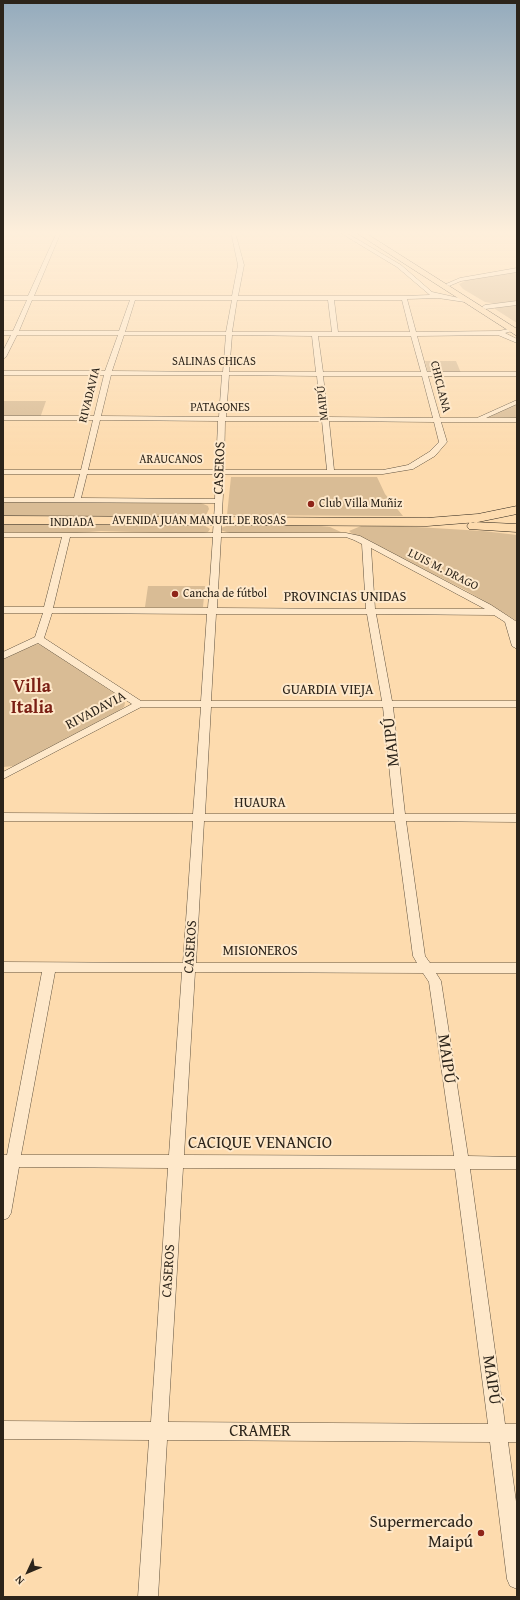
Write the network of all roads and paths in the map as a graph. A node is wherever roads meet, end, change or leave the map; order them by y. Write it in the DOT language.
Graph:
graph roads {
  1 [pos="26,307"];
  2 [pos="130,307"];
  3 [pos="233,307"];
  4 [pos="332,307"];
  5 [pos="406,307"];
  6 [pos="476,307"];
  7 [pos="486,307"];
  8 [pos="516,330"];
  9 [pos="3,333"];
  10 [pos="15,333"];
  11 [pos="335,333"];
  12 [pos="499,333"];
  13 [pos="120,334"];
  14 [pos="229,334"];
  15 [pos="315,334"];
  16 [pos="414,334"];
  17 [pos="517,341"];
  18 [pos="3,356"];
  19 [pos="3,373"];
  20 [pos="108,373"];
  21 [pos="226,373"];
  22 [pos="320,374"];
  23 [pos="425,374"];
  24 [pos="517,374"];
  25 [pos="517,402"];
  26 [pos="3,418"];
  27 [pos="97,419"];
  28 [pos="222,419"];
  29 [pos="324,419"];
  30 [pos="477,419"];
  31 [pos="436,420"];
  32 [pos="517,420"];
  33 [pos="410,467"];
  34 [pos="3,472"];
  35 [pos="221,472"];
  36 [pos="331,472"];
  37 [pos="84,473"];
  38 [pos="3,500"];
  39 [pos="77,500"];
  40 [pos="219,501"];
  41 [pos="517,510"];
  42 [pos="3,520"];
  43 [pos="218,521"];
  44 [pos="345,522"];
  45 [pos="394,522"];
  46 [pos="445,525"];
  47 [pos="517,528"];
  48 [pos="517,533"];
  49 [pos="3,535"];
  50 [pos="67,535"];
  51 [pos="217,535"];
  52 [pos="346,535"];
  53 [pos="361,541"];
  54 [pos="3,610"];
  55 [pos="48,610"];
  56 [pos="212,611"];
  57 [pos="371,611"];
  58 [pos="495,612"];
  59 [pos="513,624"];
  60 [pos="38,639"];
  61 [pos="517,646"];
  62 [pos="3,656"];
  63 [pos="139,704"];
  64 [pos="206,704"];
  65 [pos="388,704"];
  66 [pos="517,704"];
  67 [pos="3,776"];
  68 [pos="3,817"];
  69 [pos="199,818"];
  70 [pos="400,818"];
  71 [pos="517,818"];
  72 [pos="3,967"];
  73 [pos="49,967"];
  74 [pos="189,967"];
  75 [pos="426,968"];
  76 [pos="517,968"];
  77 [pos="8,1161"];
  78 [pos="177,1162"];
  79 [pos="462,1163"];
  80 [pos="517,1163"];
  81 [pos="3,1213"];
  82 [pos="3,1430"];
  83 [pos="159,1431"];
  84 [pos="498,1433"];
  85 [pos="517,1433"];
  86 [pos="517,1579"];
  87 [pos="148,1597"];
  1 -- 10 [label="street"];
  2 -- 13 [label="street, RIVADAVIA"];
  3 -- 14 [label="street, CASEROS"];
  4 -- 11 [label="street"];
  5 -- 16 [label="street, CHICLANA"];
  6 -- 8 [label="main road"];
  7 -- 8 [label="main road"];
  8 -- 12 [label="street"];
  9 -- 10 [label="street"];
  10 -- 13 [label="street"];
  10 -- 18 [label="street"];
  11 -- 15 [label="street"];
  11 -- 16 [label="street"];
  12 -- 16 [label="street"];
  12 -- 17 [label="street"];
  13 -- 14 [label="street"];
  13 -- 20 [label="street, RIVADAVIA"];
  14 -- 15 [label="street"];
  14 -- 21 [label="street, CASEROS"];
  15 -- 22 [label="street, MAIPÚ"];
  16 -- 23 [label="street, CHICLANA"];
  19 -- 20 [label="street, SALINAS CHICAS"];
  20 -- 21 [label="street, SALINAS CHICAS"];
  20 -- 27 [label="street, RIVADAVIA"];
  21 -- 22 [label="street, SALINAS CHICAS"];
  21 -- 28 [label="street, CASEROS"];
  22 -- 23 [label="street, SALINAS CHICAS"];
  22 -- 29 [label="street, MAIPÚ"];
  23 -- 24 [label="street, SALINAS CHICAS"];
  23 -- 31 [label="street, CHICLANA"];
  25 -- 30 [label="street"];
  26 -- 27 [label="street, PATAGONES"];
  27 -- 28 [label="street, PATAGONES"];
  27 -- 37 [label="street, RIVADAVIA"];
  28 -- 29 [label="street, PATAGONES"];
  28 -- 35 [label="street, CASEROS"];
  29 -- 31 [label="street, PATAGONES"];
  29 -- 36 [label="street, MAIPÚ"];
  30 -- 31 [label="street, PATAGONES"];
  30 -- 32 [label="street, PATAGONES"];
  31 -- 33 [label="street, CHICLANA"];
  33 -- 36 [label="street, ARAUCANOS"];
  34 -- 37 [label="street, ARAUCANOS"];
  35 -- 36 [label="street, ARAUCANOS"];
  35 -- 37 [label="street, ARAUCANOS"];
  35 -- 40 [label="street, CASEROS"];
  37 -- 39 [label="street, RIVADAVIA"];
  38 -- 39 [label="street, INDIADA"];
  39 -- 40 [label="street, INDIADA"];
  40 -- 43 [label="street, CASEROS"];
  41 -- 45 [label="main road, AVENIDA JUAN MANUEL DE ROSAS"];
  42 -- 43 [label="main road, AVENIDA JUAN MANUEL DE ROSAS"];
  43 -- 44 [label="main road, AVENIDA JUAN MANUEL DE ROSAS"];
  43 -- 51 [label="street, CASEROS"];
  44 -- 45 [label="main road, AVENIDA JUAN MANUEL DE ROSAS"];
  44 -- 52 [label="street"];
  45 -- 46 [label="main road, AVENIDA JUAN MANUEL DE ROSAS"];
  46 -- 47 [label="main road, AVENIDA JUAN MANUEL DE ROSAS"];
  46 -- 48 [label="main road"];
  49 -- 50 [label="street, INDIADA"];
  50 -- 51 [label="street, INDIADA"];
  50 -- 55 [label="street"];
  51 -- 52 [label="street, INDIADA"];
  51 -- 56 [label="street, CASEROS"];
  52 -- 53 [label="street, INDIADA"];
  53 -- 57 [label="street, MAIPÚ"];
  53 -- 58 [label="street, LUIS M. DRAGO"];
  54 -- 55 [label="street, PROVINCIAS UNIDAS"];
  55 -- 56 [label="street, PROVINCIAS UNIDAS"];
  55 -- 60 [label="street"];
  56 -- 57 [label="street, PROVINCIAS UNIDAS"];
  56 -- 64 [label="street, CASEROS"];
  57 -- 58 [label="street, PROVINCIAS UNIDAS"];
  57 -- 65 [label="street, MAIPÚ"];
  58 -- 59 [label="street, LUIS M. DRAGO"];
  59 -- 61 [label="street"];
  60 -- 62 [label="street"];
  60 -- 63 [label="street, RIVADAVIA"];
  63 -- 64 [label="street, GUARDIA VIEJA"];
  63 -- 67 [label="street, RIVADAVIA"];
  64 -- 65 [label="street, GUARDIA VIEJA"];
  64 -- 69 [label="street, CASEROS"];
  65 -- 66 [label="street, GUARDIA VIEJA"];
  65 -- 70 [label="street, MAIPÚ"];
  68 -- 69 [label="street, HUAURA"];
  69 -- 70 [label="street, HUAURA"];
  69 -- 74 [label="street, CASEROS"];
  70 -- 71 [label="street, HUAURA"];
  70 -- 75 [label="street, MAIPÚ"];
  72 -- 73 [label="street, MISIONEROS"];
  73 -- 74 [label="street, MISIONEROS"];
  73 -- 77 [label="street"];
  74 -- 75 [label="street, MISIONEROS"];
  74 -- 78 [label="street, CASEROS"];
  75 -- 76 [label="street, MISIONEROS"];
  75 -- 79 [label="street, MAIPÚ"];
  77 -- 78 [label="street, CACIQUE VENANCIO"];
  77 -- 81 [label="street"];
  78 -- 79 [label="street, CACIQUE VENANCIO"];
  78 -- 83 [label="street, CASEROS"];
  79 -- 80 [label="street, CACIQUE VENANCIO"];
  79 -- 84 [label="street, MAIPÚ"];
  82 -- 83 [label="street, CRAMER"];
  83 -- 84 [label="street, CRAMER"];
  83 -- 87 [label="street, CASEROS"];
  84 -- 85 [label="street, CRAMER"];
  84 -- 86 [label="street, MAIPÚ"];
}
